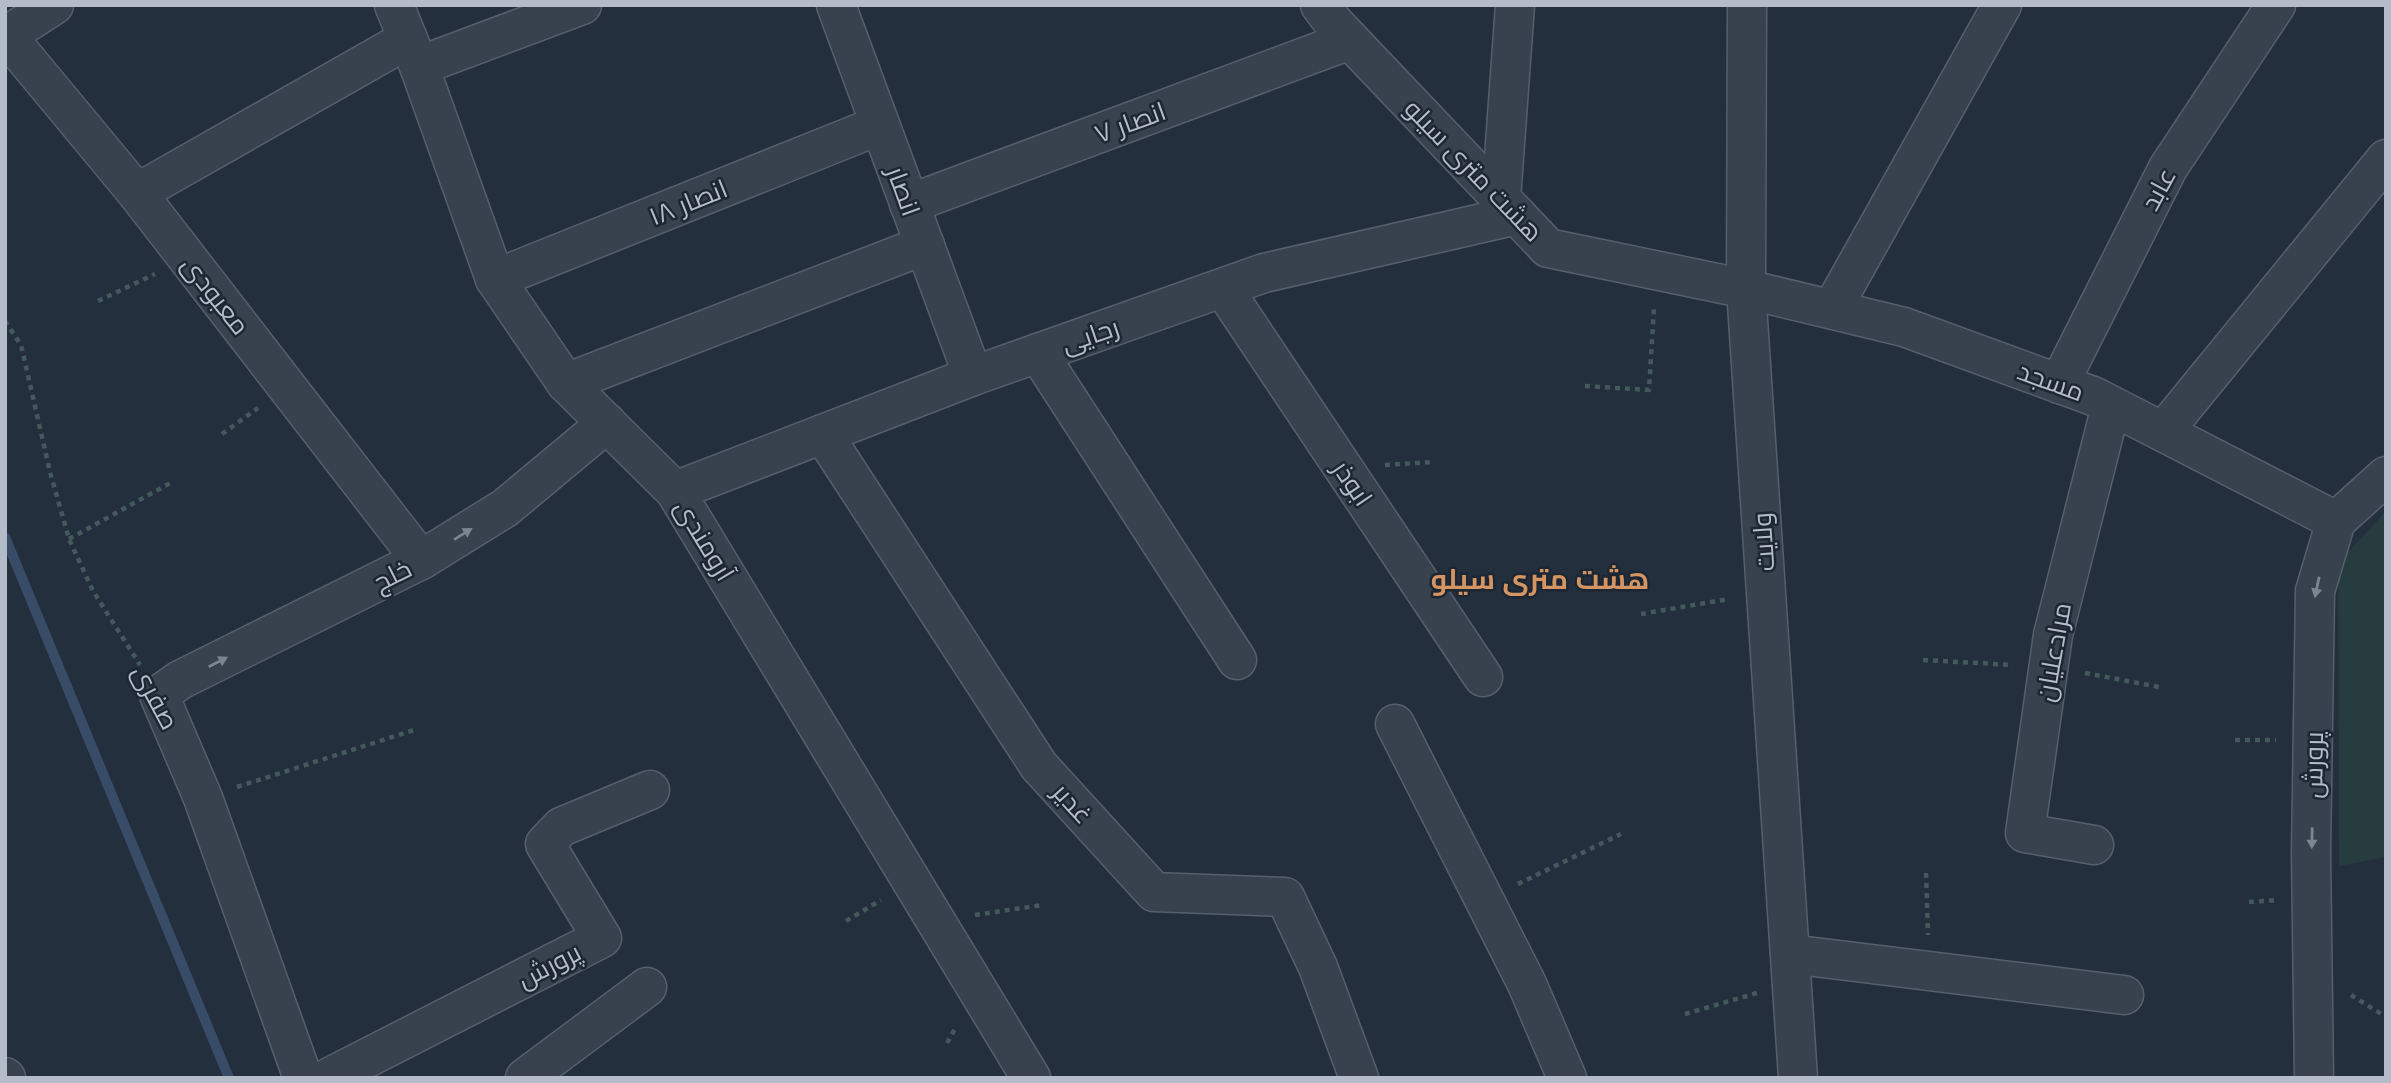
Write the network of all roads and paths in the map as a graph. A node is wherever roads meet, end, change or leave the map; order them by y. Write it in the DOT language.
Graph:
graph roads {
  1 [pos="54,5"];
  2 [pos="582,5"];
  3 [pos="835,5"];
  4 [pos="1320,5"];
  5 [pos="1515,5"];
  6 [pos="1747,5"];
  7 [pos="2003,5"];
  8 [pos="2276,5"];
  9 [pos="6,35"];
  10 [pos="407,37"];
  11 [pos="1350,40"];
  12 [pos="880,125"];
  13 [pos="2386,159"];
  14 [pos="137,193"];
  15 [pos="909,204"];
  16 [pos="1509,207"];
  17 [pos="925,245"];
  18 [pos="187,259"];
  19 [pos="1657,270"];
  20 [pos="495,279"];
  21 [pos="1223,288"];
  22 [pos="1746,289"];
  23 [pos="98,301"];
  24 [pos="1832,310"];
  25 [pos="5,321"];
  26 [pos="1038,353"];
  27 [pos="973,376"];
  28 [pos="566,383"];
  29 [pos="2059,384"];
  30 [pos="1586,386"];
  31 [pos="2111,405"];
  32 [pos="607,423"];
  33 [pos="2163,432"];
  34 [pos="823,434"];
  35 [pos="2386,477"];
  36 [pos="174,481"];
  37 [pos="675,491"];
  38 [pos="2336,522"];
  39 [pos="69,539"];
  40 [pos="421,560"];
  41 [pos="1766,592"];
  42 [pos="1641,614"];
  43 [pos="1237,660"];
  44 [pos="1483,677"];
  45 [pos="159,695"];
  46 [pos="1395,724"];
  47 [pos="414,730"];
  48 [pos="650,790"];
  49 [pos="203,798"];
  50 [pos="1621,834"];
  51 [pos="2094,845"];
  52 [pos="1926,873"];
  53 [pos="1485,900"];
  54 [pos="1042,905"];
  55 [pos="936,921"];
  56 [pos="1791,969"];
  57 [pos="1929,971"];
  58 [pos="647,986"];
  59 [pos="2124,995"];
  60 [pos="1685,1014"];
  61 [pos="303,1078"];
  62 [pos="328,1078"];
  63 [pos="525,1078"];
  64 [pos="1031,1078"];
  65 [pos="1359,1078"];
  66 [pos="1567,1078"];
  67 [pos="1798,1078"];
  68 [pos="2314,1078"];
  1 -- 9 [label="street"];
  2 -- 10 [label="street"];
  3 -- 12 [label="street, انصار"];
  4 -- 11 [label="street, هشت متری سیلو"];
  5 -- 16 [label="street"];
  6 -- 22 [label="street, ولایت"];
  7 -- 24 [label="street"];
  8 -- 29 [label="street, عابد"];
  9 -- 14 [label="street, معبودی"];
  10 -- 14 [label="street"];
  10 -- 20 [label="street, آرومندی"];
  11 -- 15 [label="street, انصار ۷"];
  11 -- 16 [label="street, هشت متری سیلو"];
  12 -- 15 [label="street, انصار"];
  12 -- 20 [label="street, انصار ۱۸"];
  13 -- 33 [label="street"];
  14 -- 18 [label="street, معبودی"];
  15 -- 17 [label="street, انصار"];
  16 -- 19 [label="street, هشت متری سیلو"];
  16 -- 21 [label="street, رجایی"];
  17 -- 27 [label="street, انصار"];
  17 -- 28 [label="street"];
  18 -- 23 [label="path"];
  18 -- 40 [label="street, معبودی"];
  19 -- 22 [label="street, هشت متری سیلو"];
  19 -- 30 [label="path"];
  20 -- 28 [label="street, آرومندی"];
  21 -- 26 [label="street, رجایی"];
  21 -- 44 [label="street, ابوذر"];
  22 -- 24 [label="street, مسجد"];
  22 -- 41 [label="street, ولایت"];
  24 -- 29 [label="street, مسجد"];
  25 -- 39 [label="path, صفری"];
  26 -- 27 [label="street, رجایی"];
  26 -- 43 [label="street"];
  27 -- 34 [label="street, رجایی"];
  28 -- 32 [label="street, آرومندی"];
  29 -- 31 [label="street, مسجد"];
  31 -- 33 [label="street, مسجد"];
  31 -- 51 [label="street, مرادعلیان"];
  32 -- 37 [label="street, آرومندی"];
  40 -- 32 [label="street, خلج, one-way"];
  33 -- 38 [label="street, مسجد"];
  34 -- 37 [label="street, رجایی"];
  34 -- 65 [label="street, غدیر"];
  35 -- 38 [label="street"];
  36 -- 39 [label="path"];
  37 -- 55 [label="street, آرومندی"];
  38 -- 68 [label="street, پرورش, one-way"];
  39 -- 45 [label="path, صفری"];
  45 -- 40 [label="street, خلج, one-way"];
  41 -- 42 [label="path"];
  41 -- 56 [label="street, ولایت"];
  45 -- 49 [label="street, صفری"];
  46 -- 53 [label="street"];
  47 -- 49 [label="path"];
  48 -- 62 [label="street, پرورش"];
  49 -- 61 [label="street, صفری"];
  50 -- 53 [label="path"];
  52 -- 57 [label="path"];
  53 -- 66 [label="street"];
  54 -- 55 [label="path"];
  55 -- 64 [label="street, آرومندی"];
  56 -- 57 [label="street"];
  56 -- 60 [label="path"];
  56 -- 67 [label="street, ولایت"];
  57 -- 59 [label="street"];
  58 -- 63 [label="street"];
}
